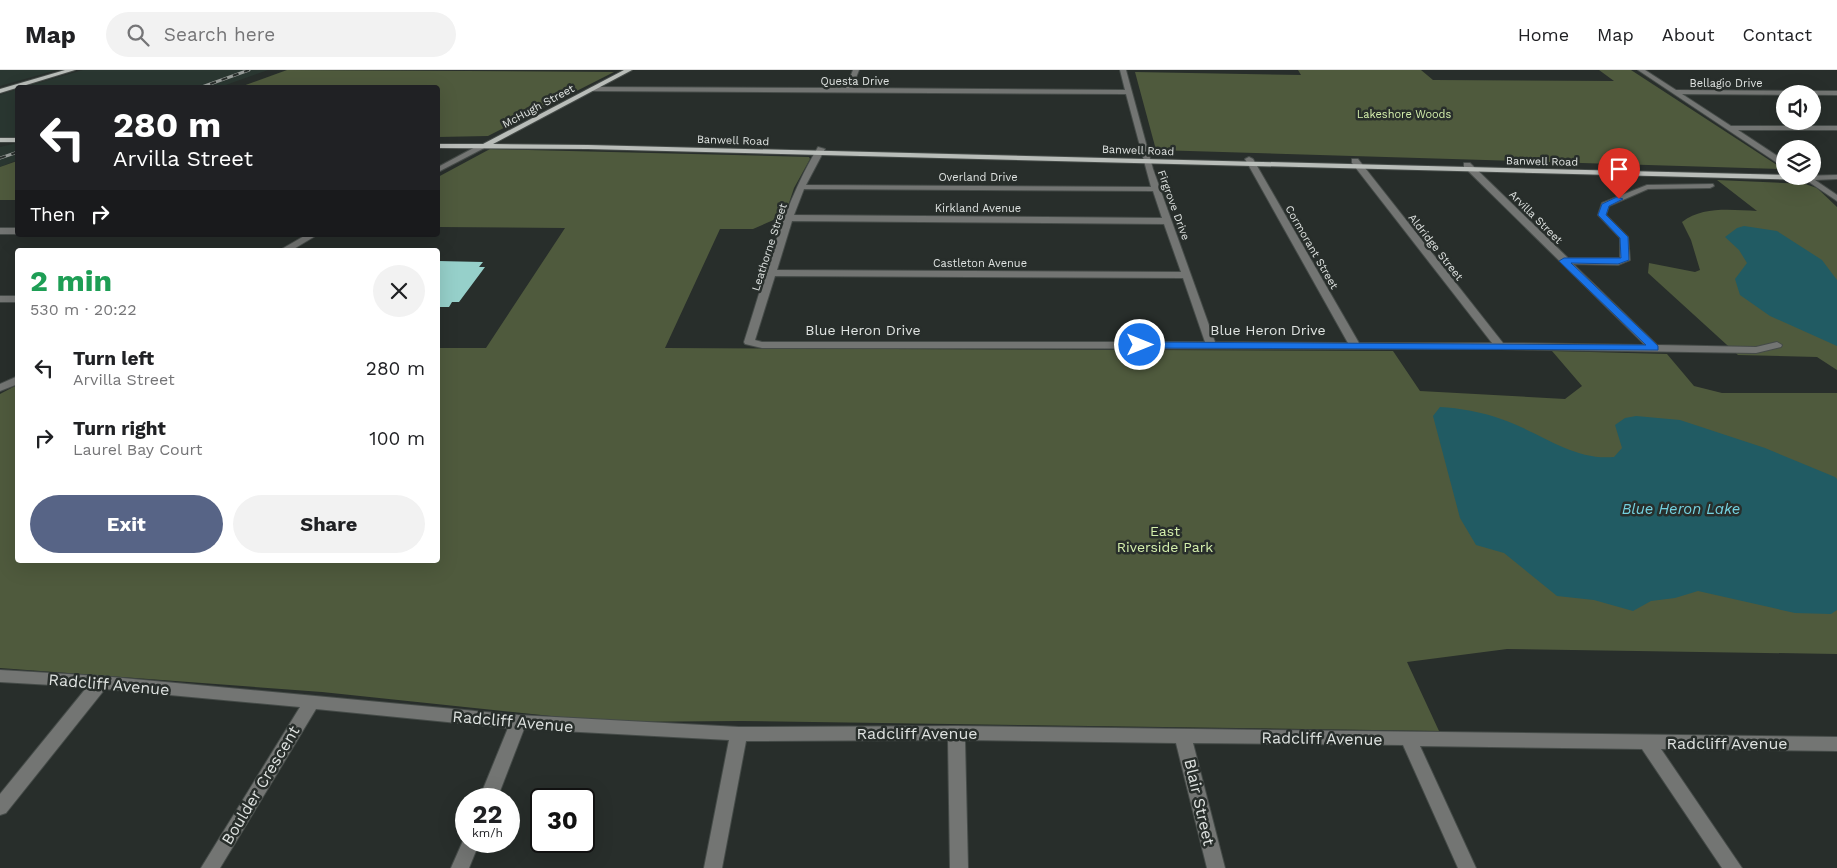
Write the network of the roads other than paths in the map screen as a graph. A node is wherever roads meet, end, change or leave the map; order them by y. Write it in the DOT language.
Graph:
graph roads {
  1 [pos="72,70"];
  2 [pos="629,70"];
  3 [pos="856,70"];
  4 [pos="1123,70"];
  5 [pos="1641,70"];
  6 [pos="604,83"];
  7 [pos="21,85"];
  8 [pos="15,87"];
  9 [pos="724,88"];
  10 [pos="849,88"];
  11 [pos="592,89"];
  12 [pos="1127,89"];
  13 [pos="0,91"];
  14 [pos="1675,92"];
  15 [pos="1837,93"];
  16 [pos="1729,128"];
  17 [pos="1837,128"];
  18 [pos="0,140"];
  19 [pos="15,140"];
  20 [pos="440,140"];
  21 [pos="494,140"];
  22 [pos="0,146"];
  23 [pos="15,146"];
  24 [pos="440,146"];
  25 [pos="484,146"];
  26 [pos="820,151"];
  27 [pos="1146,158"];
  28 [pos="1776,158"];
  29 [pos="1251,162"];
  30 [pos="1357,164"];
  31 [pos="1470,168"];
  32 [pos="440,169"];
  33 [pos="1776,172"];
  34 [pos="1837,172"];
  35 [pos="1821,174"];
  36 [pos="1776,175"];
  37 [pos="1821,177"];
  38 [pos="1837,178"];
  39 [pos="1819,185"];
  40 [pos="1710,186"];
  41 [pos="801,187"];
  42 [pos="1155,189"];
  43 [pos="1837,199"];
  44 [pos="789,218"];
  45 [pos="1168,221"];
  46 [pos="0,231"];
  47 [pos="15,231"];
  48 [pos="309,237"];
  49 [pos="289,248"];
  50 [pos="1564,261"];
  51 [pos="773,273"];
  52 [pos="1187,275"];
  53 [pos="0,299"];
  54 [pos="15,299"];
  55 [pos="762,345"];
  56 [pos="1211,345"];
  57 [pos="1355,345"];
  58 [pos="1776,345"];
  59 [pos="1500,346"];
  60 [pos="1654,348"];
  61 [pos="15,380"];
  62 [pos="1,387"];
  63 [pos="0,676"];
  64 [pos="101,682"];
  65 [pos="311,703"];
  66 [pos="518,722"];
  67 [pos="956,733"];
  68 [pos="739,734"];
  69 [pos="1183,736"];
  70 [pos="1409,739"];
  71 [pos="1648,743"];
  72 [pos="1837,744"];
  73 [pos="492,788"];
  74 [pos="0,807"];
  75 [pos="466,853"];
  76 [pos="210,868"];
  77 [pos="460,868"];
  78 [pos="713,868"];
  79 [pos="960,868"];
  80 [pos="1216,868"];
  81 [pos="1467,868"];
  82 [pos="1733,868"];
  1 -- 7 [label="main road"];
  2 -- 6 [label="main road, McHugh Street"];
  3 -- 10 [label="street"];
  4 -- 12 [label="street, Firgrove Drive"];
  5 -- 14 [label="street"];
  6 -- 9 [label="street, Questa Drive"];
  6 -- 11 [label="main road, McHugh Street"];
  8 -- 13 [label="main road"];
  9 -- 10 [label="street, Questa Drive"];
  9 -- 11 [label="street, Questa Drive"];
  10 -- 12 [label="street, Questa Drive"];
  11 -- 21 [label="main road, McHugh Street"];
  12 -- 27 [label="street, Firgrove Drive"];
  14 -- 15 [label="street, Bellagio Drive"];
  14 -- 16 [label="street"];
  16 -- 17 [label="street"];
  16 -- 28 [label="street"];
  18 -- 19 [label="main road"];
  20 -- 21 [label="main road, Banwell Road"];
  21 -- 25 [label="main road, McHugh Street"];
  21 -- 26 [label="main road, Banwell Road"];
  22 -- 23 [label="main road"];
  24 -- 25 [label="main road, Banwell Road"];
  25 -- 26 [label="main road, Banwell Road"];
  25 -- 32 [label="street"];
  26 -- 27 [label="main road, Banwell Road"];
  26 -- 41 [label="street, Leathorne Street"];
  27 -- 29 [label="main road, Banwell Road"];
  27 -- 42 [label="street, Firgrove Drive"];
  29 -- 30 [label="main road, Banwell Road"];
  29 -- 57 [label="street, Cormorant Street"];
  30 -- 31 [label="main road, Banwell Road"];
  30 -- 59 [label="street, Aldridge Street"];
  31 -- 33 [label="main road, Banwell Road"];
  31 -- 36 [label="main road, Banwell Road"];
  31 -- 50 [label="street, Arvilla Street"];
  34 -- 35 [label="street, Banwell Road"];
  37 -- 38 [label="street, Banwell Road"];
  39 -- 43 [label="street"];
  40 -- 50 [label="street"];
  41 -- 42 [label="street, Overland Drive"];
  41 -- 44 [label="street, Leathorne Street"];
  42 -- 45 [label="street, Firgrove Drive"];
  44 -- 45 [label="street, Kirkland Avenue"];
  44 -- 51 [label="street, Leathorne Street"];
  45 -- 52 [label="street, Firgrove Drive"];
  46 -- 47 [label="street"];
  48 -- 49 [label="street"];
  50 -- 60 [label="street, Arvilla Street"];
  51 -- 52 [label="street, Castleton Avenue"];
  51 -- 55 [label="street, Leathorne Street"];
  52 -- 56 [label="street, Firgrove Drive"];
  53 -- 54 [label="street"];
  55 -- 56 [label="street, Blue Heron Drive"];
  56 -- 57 [label="street, Blue Heron Drive"];
  57 -- 59 [label="street, Blue Heron Drive"];
  58 -- 60 [label="street, Blue Heron Drive"];
  59 -- 60 [label="street, Blue Heron Drive"];
  61 -- 62 [label="street"];
  63 -- 64 [label="street, Radcliff Avenue"];
  64 -- 65 [label="street, Radcliff Avenue"];
  64 -- 74 [label="street"];
  65 -- 66 [label="street, Radcliff Avenue"];
  65 -- 76 [label="street, Boulder Crescent"];
  66 -- 68 [label="street, Radcliff Avenue"];
  66 -- 73 [label="street"];
  67 -- 68 [label="street, Radcliff Avenue"];
  67 -- 69 [label="street, Radcliff Avenue"];
  67 -- 79 [label="street"];
  68 -- 78 [label="street"];
  69 -- 70 [label="street, Radcliff Avenue"];
  69 -- 80 [label="street, Blair Street"];
  70 -- 71 [label="street, Radcliff Avenue"];
  70 -- 81 [label="street"];
  71 -- 72 [label="street, Radcliff Avenue"];
  71 -- 82 [label="street"];
  75 -- 77 [label="street"];
}
